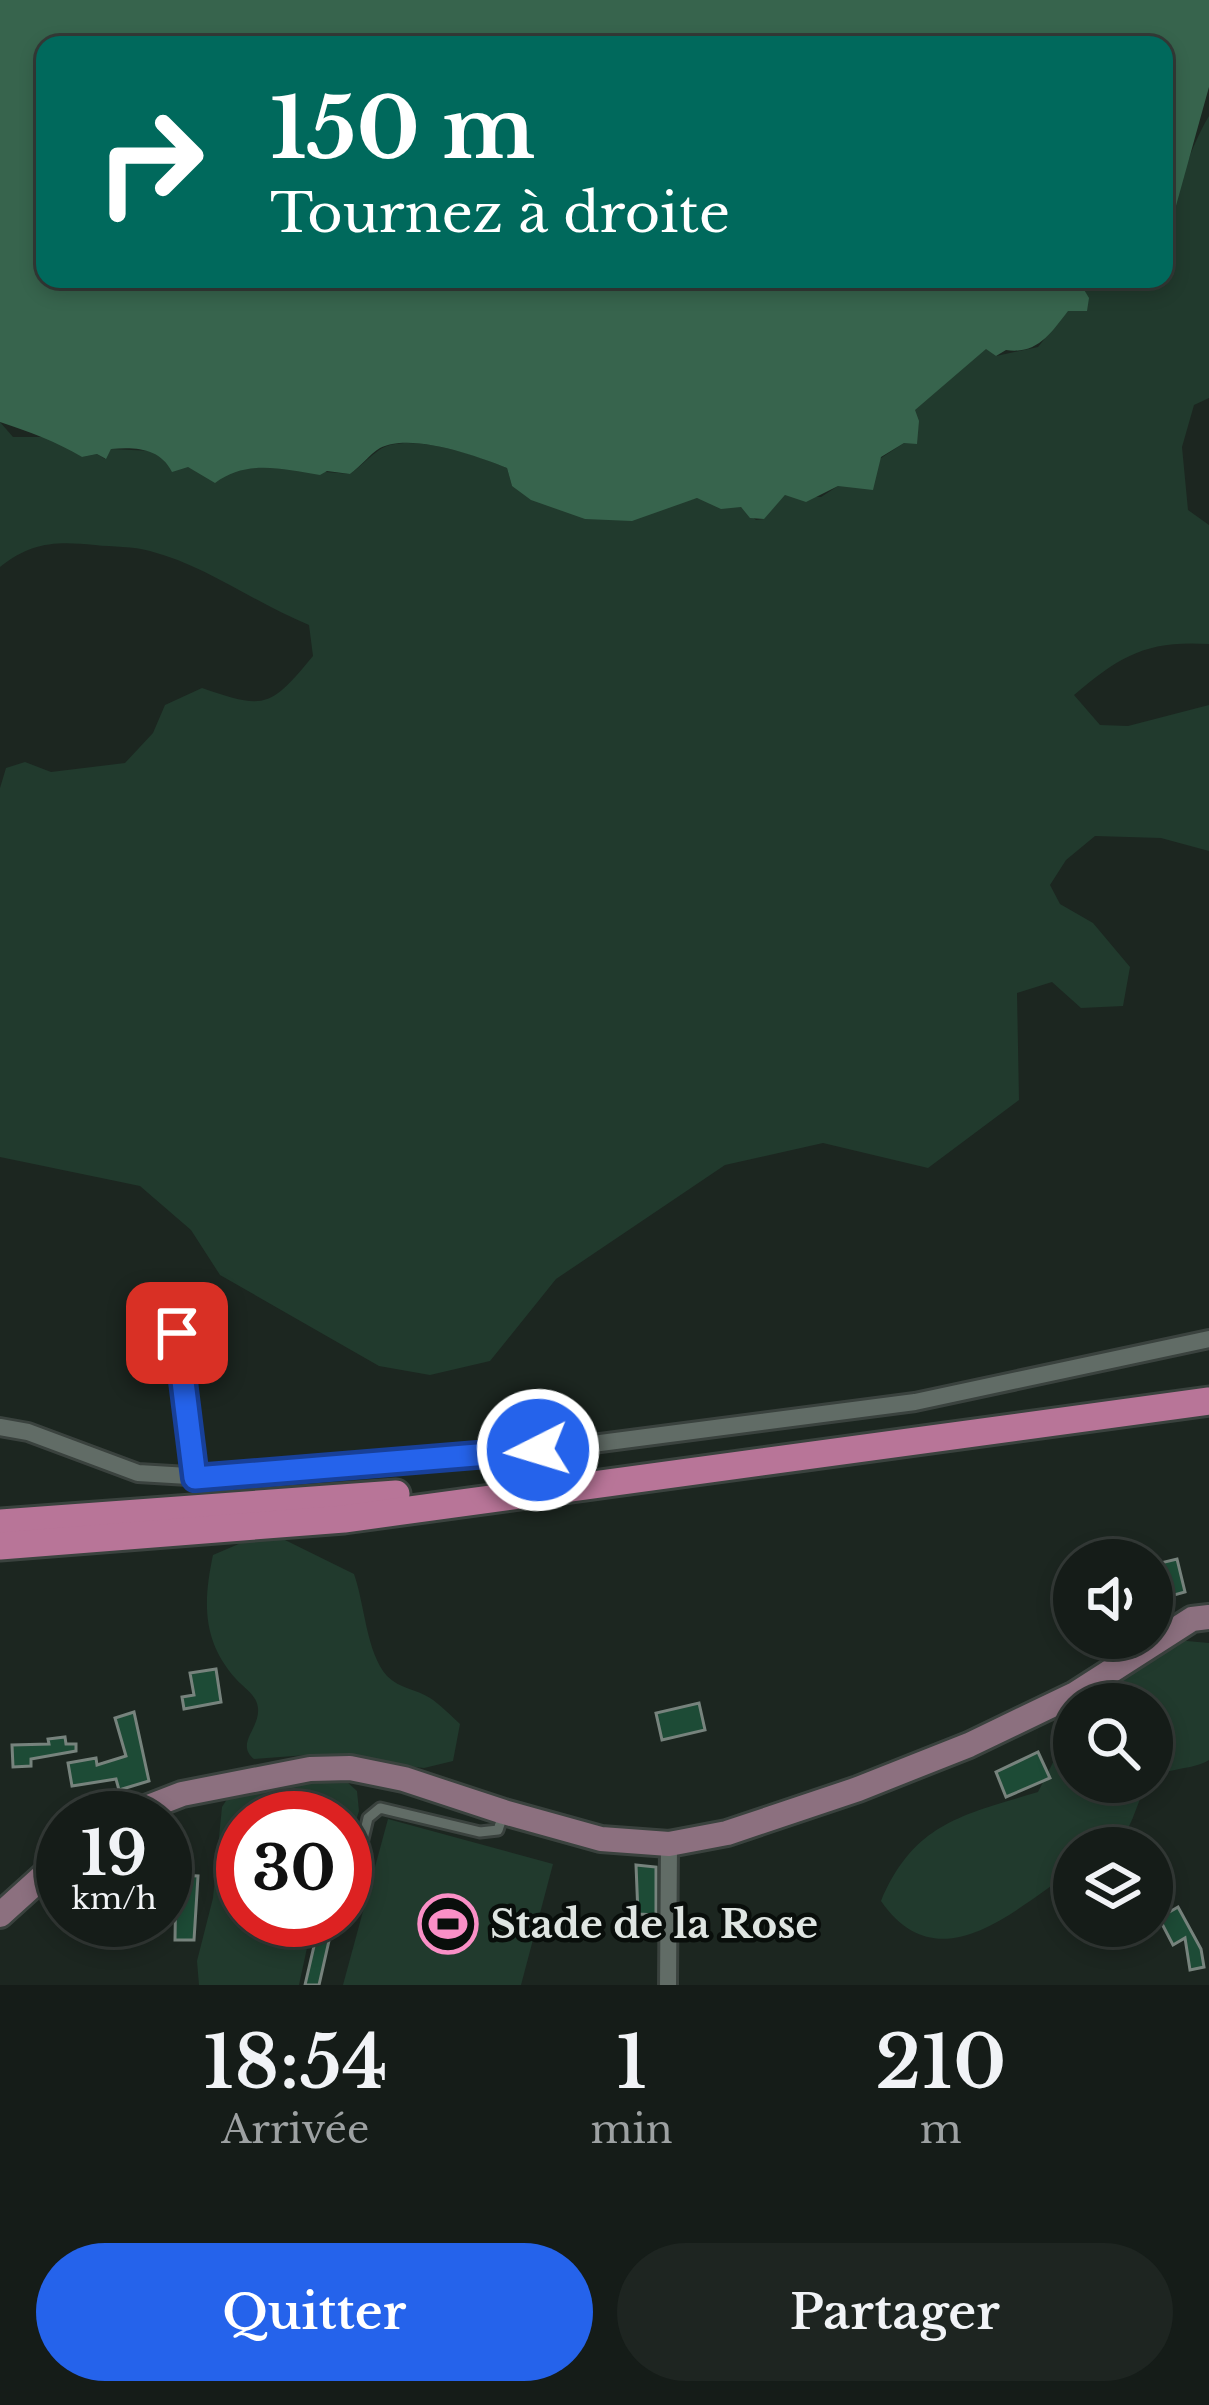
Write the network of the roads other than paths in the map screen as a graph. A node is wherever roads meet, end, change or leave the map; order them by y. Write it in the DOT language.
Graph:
graph roads {
  1 [pos="177,1333"];
  2 [pos="1209,1339"];
  3 [pos="1209,1389"];
  4 [pos="1209,1401"];
  5 [pos="0,1426"];
  6 [pos="195,1478"];
  7 [pos="0,1501"];
  8 [pos="165,1514"];
  9 [pos="0,1523"];
  10 [pos="0,1546"];
  11 [pos="1209,1617"];
  12 [pos="192,1792"];
  13 [pos="504,1812"];
  14 [pos="372,1815"];
  15 [pos="668,1844"];
  16 [pos="36,1882"];
  17 [pos="0,1915"];
  18 [pos="668,1985"];
  1 -- 6 [label="lane"];
  2 -- 6 [label="street"];
  3 -- 8 [label="main road"];
  4 -- 10 [label="main road"];
  5 -- 6 [label="street"];
  7 -- 8 [label="main road"];
  8 -- 9 [label="main road"];
  11 -- 15 [label="main road"];
  12 -- 13 [label="main road"];
  13 -- 14 [label="lane"];
  13 -- 15 [label="main road"];
  15 -- 18 [label="street"];
  16 -- 17 [label="main road"];
}
